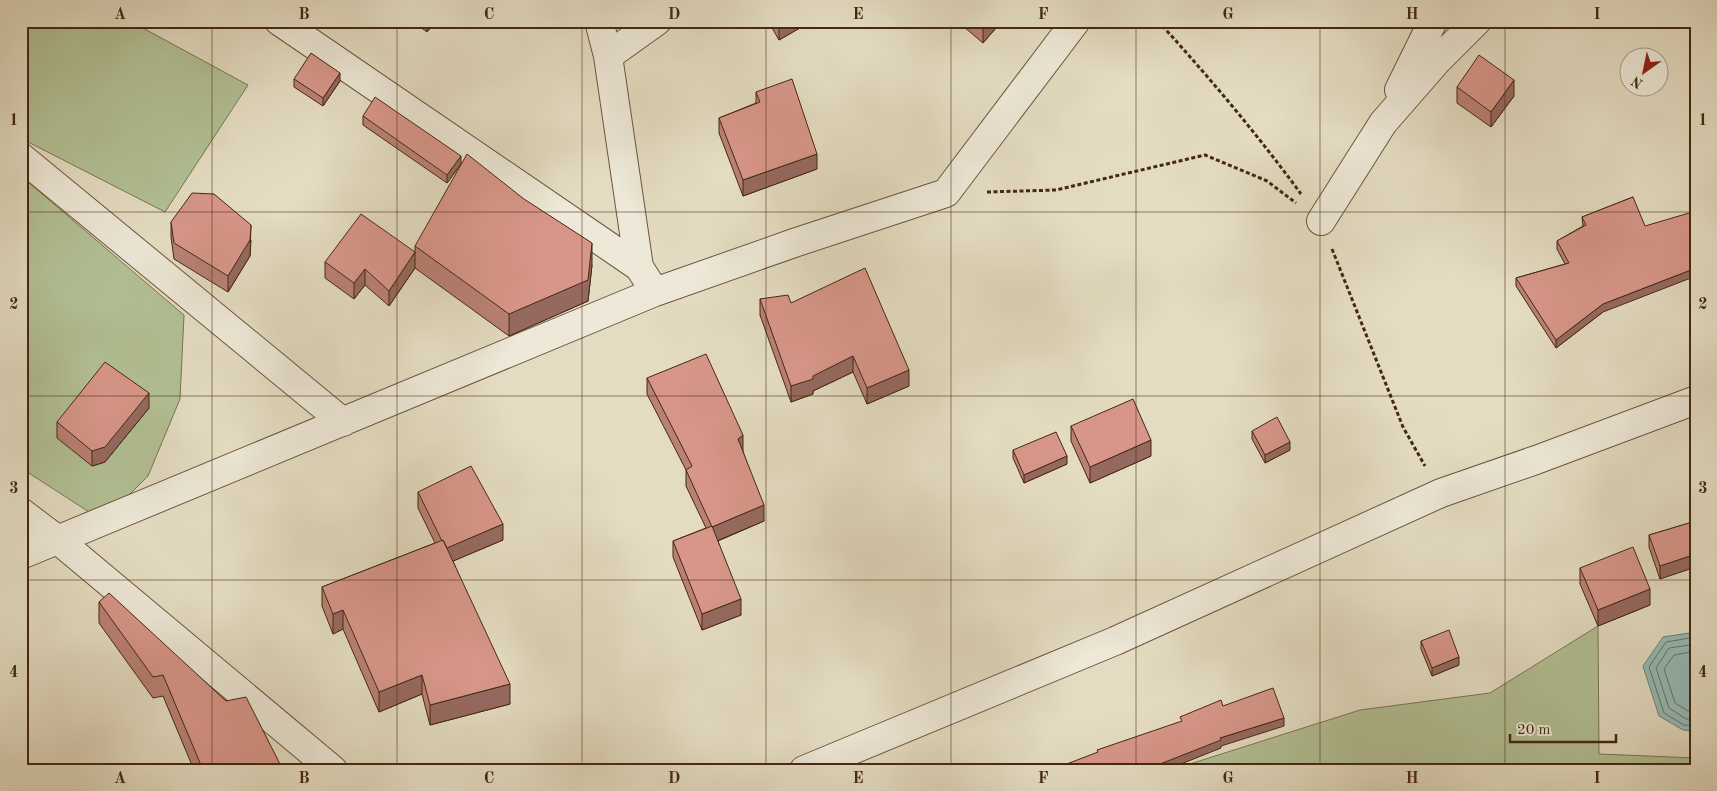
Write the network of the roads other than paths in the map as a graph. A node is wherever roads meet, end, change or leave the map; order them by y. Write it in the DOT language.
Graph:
graph roads {
  1 [pos="279,21"];
  2 [pos="599,21"];
  3 [pos="658,21"];
  4 [pos="1076,21"];
  5 [pos="1433,21"];
  6 [pos="1477,21"];
  7 [pos="608,56"];
  8 [pos="1383,122"];
  9 [pos="21,157"];
  10 [pos="1321,221"];
  11 [pos="638,267"];
  12 [pos="655,292"];
  13 [pos="1696,400"];
  14 [pos="343,422"];
  15 [pos="21,512"];
  16 [pos="58,540"];
  17 [pos="21,555"];
  18 [pos="333,770"];
  19 [pos="804,770"];
  1 -- 11 [label="street"];
  2 -- 7 [label="street"];
  3 -- 7 [label="street"];
  4 -- 12 [label="street"];
  5 -- 8 [label="street"];
  6 -- 8 [label="street"];
  7 -- 11 [label="street"];
  8 -- 10 [label="street"];
  9 -- 14 [label="street"];
  11 -- 12 [label="street"];
  12 -- 14 [label="street"];
  13 -- 19 [label="street"];
  14 -- 16 [label="street"];
  15 -- 16 [label="street"];
  16 -- 17 [label="street"];
  16 -- 18 [label="street"];
}
